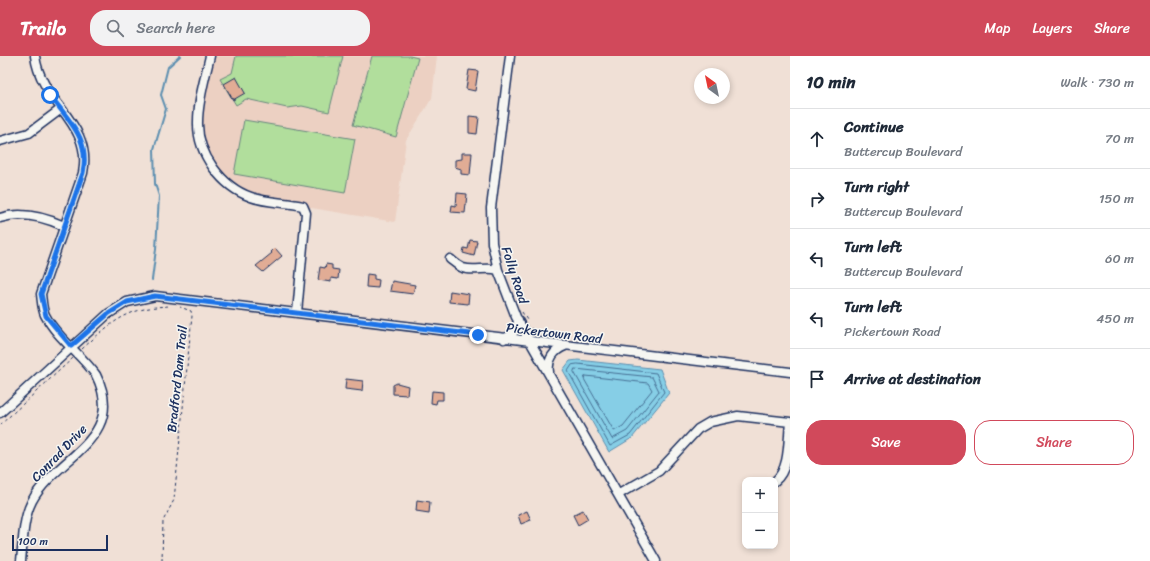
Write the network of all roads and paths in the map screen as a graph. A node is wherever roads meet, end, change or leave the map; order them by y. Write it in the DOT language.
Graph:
graph roads {
  1 [pos="35,56"];
  2 [pos="210,56"];
  3 [pos="510,56"];
  4 [pos="61,109"];
  5 [pos="0,141"];
  6 [pos="0,218"];
  7 [pos="64,226"];
  8 [pos="450,259"];
  9 [pos="498,270"];
  10 [pos="521,309"];
  11 [pos="297,313"];
  12 [pos="518,320"];
  13 [pos="527,321"];
  14 [pos="531,327"];
  15 [pos="539,338"];
  16 [pos="504,339"];
  17 [pos="530,342"];
  18 [pos="71,346"];
  19 [pos="565,346"];
  20 [pos="78,354"];
  21 [pos="790,372"];
  22 [pos="550,375"];
  23 [pos="0,413"];
  24 [pos="790,422"];
  25 [pos="0,425"];
  26 [pos="778,478"];
  27 [pos="619,494"];
  28 [pos="21,561"];
  29 [pos="162,561"];
  30 [pos="656,561"];
  1 -- 4 [label="street, Conrad Drive"];
  2 -- 11 [label="street"];
  3 -- 9 [label="street, Folly Road"];
  4 -- 5 [label="street"];
  4 -- 7 [label="street, Conrad Drive"];
  6 -- 7 [label="street"];
  7 -- 18 [label="street, Conrad Drive"];
  8 -- 9 [label="street"];
  9 -- 12 [label="street, Folly Road"];
  10 -- 13 [label="path"];
  11 -- 16 [label="street, Pickertown Road"];
  11 -- 18 [label="street, Pickertown Road"];
  12 -- 16 [label="street"];
  12 -- 17 [label="street, Folly Road"];
  14 -- 15 [label="path"];
  16 -- 17 [label="street, Pickertown Road"];
  17 -- 19 [label="street, Pickertown Road"];
  17 -- 22 [label="street, Folly Road"];
  18 -- 20 [label="street, Conrad Drive"];
  18 -- 23 [label="street, Pickertown Road"];
  19 -- 21 [label="street, Pickertown Road"];
  19 -- 22 [label="street"];
  20 -- 25 [label="path, Bradford Dam Trail"];
  20 -- 28 [label="street, Conrad Drive"];
  20 -- 29 [label="path, Bradford Dam Trail"];
  22 -- 27 [label="street, Folly Road"];
  24 -- 26 [label="street"];
  24 -- 27 [label="street"];
  27 -- 30 [label="street, Folly Road"];
}
